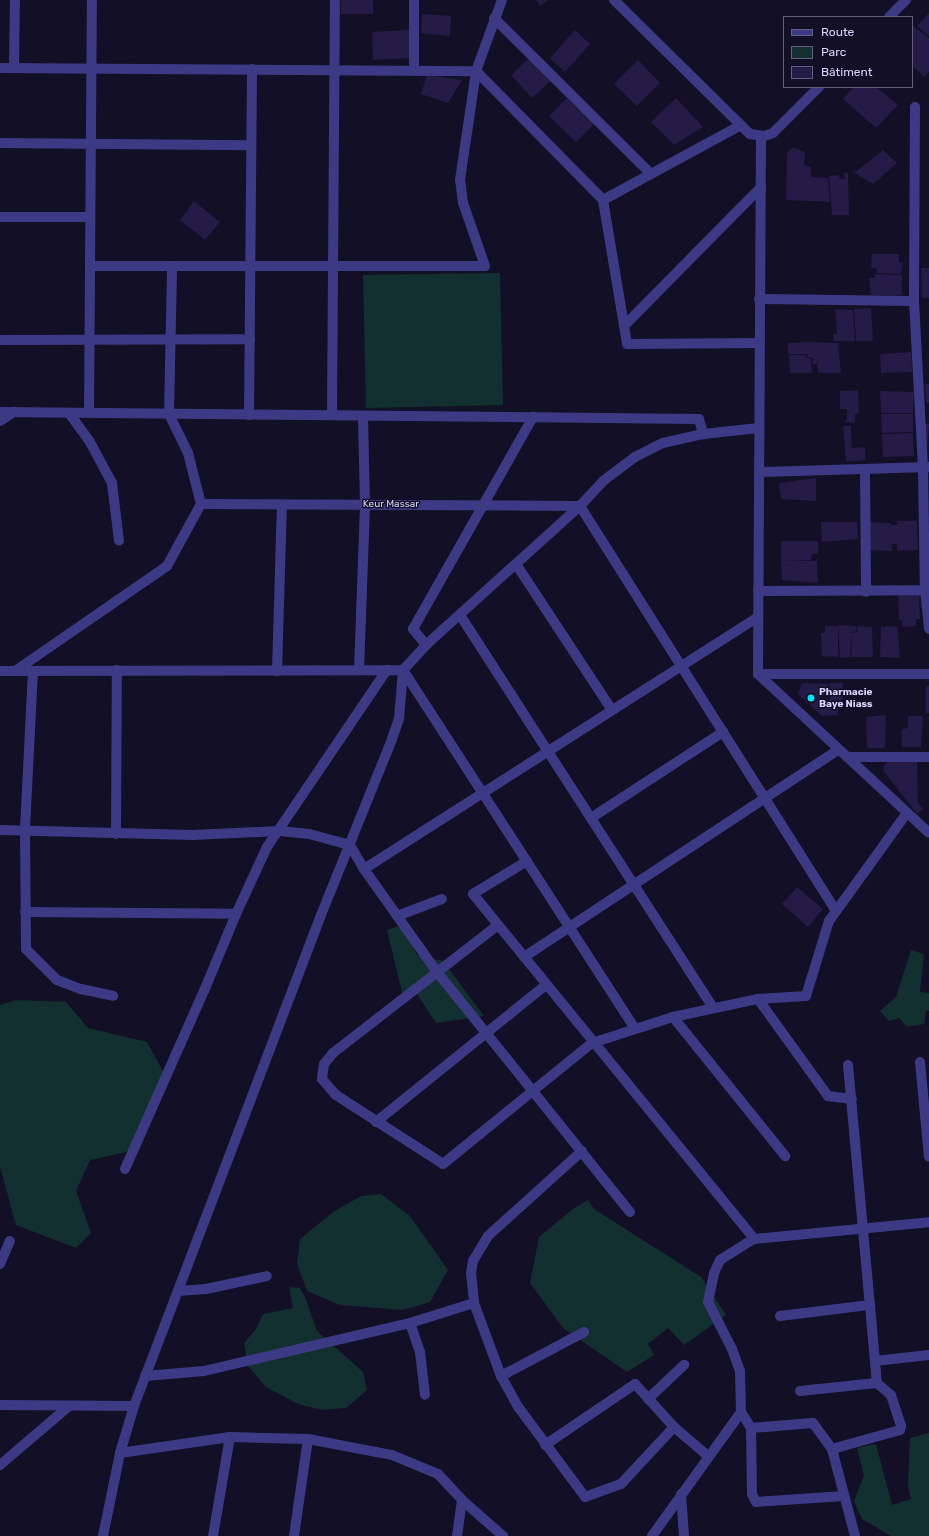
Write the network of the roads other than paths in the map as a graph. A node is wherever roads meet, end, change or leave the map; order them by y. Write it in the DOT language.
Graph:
graph roads {
  1 [pos="14,0"];
  2 [pos="92,0"];
  3 [pos="335,0"];
  4 [pos="414,0"];
  5 [pos="502,0"];
  6 [pos="614,0"];
  7 [pos="906,0"];
  8 [pos="890,16"];
  9 [pos="494,18"];
  10 [pos="0,68"];
  11 [pos="14,68"];
  12 [pos="91,68"];
  13 [pos="252,69"];
  14 [pos="335,70"];
  15 [pos="414,70"];
  16 [pos="476,71"];
  17 [pos="818,88"];
  18 [pos="916,107"];
  19 [pos="741,125"];
  20 [pos="761,136"];
  21 [pos="0,143"];
  22 [pos="91,144"];
  23 [pos="251,145"];
  24 [pos="651,174"];
  25 [pos="761,187"];
  26 [pos="603,200"];
  27 [pos="0,217"];
  28 [pos="90,217"];
  29 [pos="90,266"];
  30 [pos="172,266"];
  31 [pos="251,266"];
  32 [pos="333,266"];
  33 [pos="759,299"];
  34 [pos="914,301"];
  35 [pos="624,326"];
  36 [pos="170,339"];
  37 [pos="250,339"];
  38 [pos="0,340"];
  39 [pos="89,340"];
  40 [pos="760,343"];
  41 [pos="0,412"];
  42 [pos="14,412"];
  43 [pos="69,412"];
  44 [pos="89,413"];
  45 [pos="169,414"];
  46 [pos="249,414"];
  47 [pos="332,415"];
  48 [pos="363,416"];
  49 [pos="533,417"];
  50 [pos="0,421"];
  51 [pos="759,428"];
  52 [pos="703,434"];
  53 [pos="926,468"];
  54 [pos="865,469"];
  55 [pos="760,472"];
  56 [pos="201,504"];
  57 [pos="282,505"];
  58 [pos="365,505"];
  59 [pos="483,506"];
  60 [pos="580,506"];
  61 [pos="118,541"];
  62 [pos="516,564"];
  63 [pos="925,590"];
  64 [pos="758,591"];
  65 [pos="866,592"];
  66 [pos="460,615"];
  67 [pos="758,617"];
  68 [pos="929,629"];
  69 [pos="426,645"];
  70 [pos="681,666"];
  71 [pos="117,670"];
  72 [pos="277,670"];
  73 [pos="360,670"];
  74 [pos="387,670"];
  75 [pos="403,670"];
  76 [pos="0,671"];
  77 [pos="15,671"];
  78 [pos="33,671"];
  79 [pos="758,674"];
  80 [pos="929,674"];
  81 [pos="612,710"];
  82 [pos="723,732"];
  83 [pos="839,749"];
  84 [pos="548,751"];
  85 [pos="847,757"];
  86 [pos="929,757"];
  87 [pos="483,793"];
  88 [pos="766,799"];
  89 [pos="907,813"];
  90 [pos="591,818"];
  91 [pos="0,830"];
  92 [pos="25,830"];
  93 [pos="280,831"];
  94 [pos="929,833"];
  95 [pos="116,834"];
  96 [pos="350,845"];
  97 [pos="527,860"];
  98 [pos="364,869"];
  99 [pos="635,885"];
  100 [pos="442,899"];
  101 [pos="836,911"];
  102 [pos="25,912"];
  103 [pos="236,914"];
  104 [pos="397,916"];
  105 [pos="498,925"];
  106 [pos="570,927"];
  107 [pos="524,957"];
  108 [pos="436,972"];
  109 [pos="546,985"];
  110 [pos="113,996"];
  111 [pos="758,999"];
  112 [pos="714,1008"];
  113 [pos="673,1017"];
  114 [pos="635,1029"];
  115 [pos="486,1034"];
  116 [pos="592,1043"];
  117 [pos="920,1062"];
  118 [pos="848,1065"];
  119 [pos="533,1091"];
  120 [pos="926,1096"];
  121 [pos="852,1099"];
  122 [pos="376,1122"];
  123 [pos="582,1151"];
  124 [pos="785,1156"];
  125 [pos="929,1157"];
  126 [pos="125,1169"];
  127 [pos="630,1212"];
  128 [pos="929,1222"];
  129 [pos="863,1228"];
  130 [pos="754,1239"];
  131 [pos="10,1241"];
  132 [pos="0,1264"];
  133 [pos="267,1276"];
  134 [pos="178,1291"];
  135 [pos="474,1303"];
  136 [pos="870,1305"];
  137 [pos="780,1316"];
  138 [pos="410,1323"];
  139 [pos="584,1332"];
  140 [pos="929,1355"];
  141 [pos="875,1361"];
  142 [pos="684,1366"];
  143 [pos="145,1376"];
  144 [pos="501,1376"];
  145 [pos="878,1383"];
  146 [pos="800,1391"];
  147 [pos="425,1395"];
  148 [pos="648,1399"];
  149 [pos="0,1405"];
  150 [pos="69,1406"];
  151 [pos="134,1406"];
  152 [pos="741,1412"];
  153 [pos="674,1428"];
  154 [pos="751,1428"];
  155 [pos="230,1437"];
  156 [pos="308,1439"];
  157 [pos="545,1444"];
  158 [pos="832,1449"];
  159 [pos="120,1454"];
  160 [pos="708,1456"];
  161 [pos="0,1465"];
  162 [pos="682,1494"];
  163 [pos="844,1496"];
  164 [pos="462,1500"];
  165 [pos="103,1536"];
  166 [pos="214,1536"];
  167 [pos="294,1536"];
  168 [pos="457,1536"];
  169 [pos="503,1536"];
  170 [pos="652,1536"];
  171 [pos="684,1536"];
  172 [pos="855,1536"];
  1 -- 11 [label="street"];
  2 -- 12 [label="street"];
  3 -- 14 [label="street"];
  4 -- 15 [label="street"];
  5 -- 9 [label="street"];
  6 -- 19 [label="street"];
  7 -- 8 [label="street"];
  9 -- 16 [label="street"];
  9 -- 24 [label="street"];
  10 -- 11 [label="street"];
  11 -- 12 [label="street"];
  12 -- 13 [label="street"];
  12 -- 22 [label="street"];
  13 -- 14 [label="street"];
  13 -- 23 [label="street"];
  14 -- 15 [label="street"];
  14 -- 32 [label="street"];
  15 -- 16 [label="street"];
  16 -- 26 [label="street"];
  16 -- 32 [label="street"];
  17 -- 20 [label="street"];
  18 -- 34 [label="street"];
  19 -- 20 [label="street"];
  19 -- 24 [label="street"];
  20 -- 25 [label="street"];
  21 -- 22 [label="street"];
  22 -- 23 [label="street"];
  22 -- 28 [label="street"];
  23 -- 31 [label="street"];
  24 -- 26 [label="street"];
  25 -- 33 [label="street"];
  25 -- 35 [label="street"];
  26 -- 35 [label="street"];
  27 -- 28 [label="street"];
  28 -- 29 [label="street"];
  29 -- 30 [label="street"];
  29 -- 39 [label="street"];
  30 -- 31 [label="street"];
  30 -- 36 [label="street"];
  31 -- 32 [label="street"];
  31 -- 37 [label="street"];
  32 -- 47 [label="street"];
  33 -- 34 [label="street"];
  33 -- 40 [label="street"];
  34 -- 53 [label="street"];
  35 -- 40 [label="street"];
  36 -- 37 [label="street"];
  36 -- 39 [label="street"];
  36 -- 45 [label="street"];
  37 -- 46 [label="street"];
  38 -- 39 [label="street"];
  39 -- 44 [label="street"];
  40 -- 51 [label="street"];
  41 -- 42 [label="street"];
  42 -- 43 [label="street"];
  42 -- 50 [label="street"];
  43 -- 44 [label="street"];
  43 -- 61 [label="street"];
  44 -- 45 [label="street"];
  45 -- 46 [label="street"];
  45 -- 56 [label="street"];
  46 -- 47 [label="street"];
  47 -- 48 [label="street"];
  48 -- 49 [label="street"];
  48 -- 58 [label="street"];
  49 -- 52 [label="street"];
  49 -- 59 [label="street"];
  51 -- 52 [label="street"];
  51 -- 55 [label="street"];
  52 -- 60 [label="street"];
  53 -- 54 [label="street"];
  53 -- 63 [label="street"];
  54 -- 55 [label="street"];
  54 -- 65 [label="street"];
  55 -- 64 [label="street"];
  56 -- 57 [label="street, Keur Massar"];
  56 -- 77 [label="street"];
  57 -- 58 [label="street, Keur Massar"];
  57 -- 72 [label="street"];
  58 -- 59 [label="street, Keur Massar"];
  58 -- 73 [label="street"];
  59 -- 60 [label="street, Keur Massar"];
  59 -- 69 [label="street"];
  60 -- 62 [label="street"];
  60 -- 70 [label="street"];
  62 -- 66 [label="street"];
  62 -- 81 [label="street"];
  63 -- 65 [label="street"];
  63 -- 68 [label="street"];
  64 -- 65 [label="street"];
  64 -- 67 [label="street"];
  66 -- 69 [label="street"];
  66 -- 84 [label="street"];
  67 -- 70 [label="street"];
  67 -- 79 [label="street"];
  69 -- 75 [label="street"];
  70 -- 81 [label="street"];
  70 -- 82 [label="street"];
  71 -- 72 [label="street"];
  71 -- 78 [label="street"];
  71 -- 95 [label="street"];
  72 -- 73 [label="street"];
  73 -- 74 [label="street"];
  74 -- 75 [label="street"];
  74 -- 93 [label="street"];
  75 -- 87 [label="street"];
  75 -- 96 [label="street"];
  76 -- 77 [label="street"];
  77 -- 78 [label="street"];
  78 -- 92 [label="street"];
  79 -- 80 [label="street"];
  79 -- 83 [label="street"];
  81 -- 84 [label="street"];
  82 -- 88 [label="street"];
  82 -- 90 [label="street"];
  83 -- 85 [label="street"];
  83 -- 88 [label="street"];
  84 -- 87 [label="street"];
  84 -- 90 [label="street"];
  85 -- 86 [label="street"];
  85 -- 89 [label="street"];
  87 -- 97 [label="street"];
  87 -- 98 [label="street"];
  88 -- 99 [label="street"];
  88 -- 101 [label="street"];
  89 -- 94 [label="street"];
  89 -- 101 [label="street"];
  90 -- 99 [label="street"];
  91 -- 92 [label="street"];
  92 -- 95 [label="street"];
  92 -- 102 [label="street"];
  93 -- 95 [label="street"];
  93 -- 96 [label="street"];
  93 -- 103 [label="street"];
  96 -- 98 [label="street"];
  96 -- 134 [label="street"];
  97 -- 105 [label="street"];
  97 -- 106 [label="street"];
  98 -- 104 [label="street"];
  99 -- 106 [label="street"];
  99 -- 112 [label="street"];
  100 -- 104 [label="street"];
  101 -- 111 [label="street"];
  102 -- 103 [label="street"];
  102 -- 110 [label="street"];
  103 -- 126 [label="street"];
  104 -- 108 [label="street"];
  105 -- 107 [label="street"];
  105 -- 108 [label="street"];
  106 -- 107 [label="street"];
  106 -- 114 [label="street"];
  107 -- 109 [label="street"];
  108 -- 115 [label="street"];
  108 -- 122 [label="street"];
  109 -- 115 [label="street"];
  109 -- 116 [label="street"];
  111 -- 112 [label="street"];
  111 -- 121 [label="street"];
  112 -- 113 [label="street"];
  113 -- 114 [label="street"];
  113 -- 124 [label="street"];
  114 -- 116 [label="street"];
  115 -- 119 [label="street"];
  115 -- 122 [label="street"];
  116 -- 119 [label="street"];
  116 -- 130 [label="street"];
  117 -- 120 [label="street"];
  118 -- 121 [label="street"];
  119 -- 122 [label="street"];
  119 -- 123 [label="street"];
  120 -- 125 [label="street"];
  121 -- 129 [label="street"];
  123 -- 127 [label="street"];
  123 -- 135 [label="street"];
  128 -- 129 [label="street"];
  129 -- 130 [label="street"];
  129 -- 136 [label="street"];
  130 -- 152 [label="street"];
  131 -- 132 [label="street"];
  133 -- 134 [label="street"];
  134 -- 143 [label="street"];
  135 -- 138 [label="street"];
  135 -- 144 [label="street"];
  136 -- 137 [label="street"];
  136 -- 141 [label="street"];
  138 -- 143 [label="street"];
  138 -- 147 [label="street"];
  139 -- 144 [label="street"];
  140 -- 141 [label="street"];
  141 -- 145 [label="street"];
  142 -- 148 [label="street"];
  143 -- 151 [label="street"];
  144 -- 157 [label="street"];
  145 -- 146 [label="street"];
  145 -- 158 [label="street"];
  148 -- 153 [label="street"];
  148 -- 157 [label="street"];
  149 -- 150 [label="street"];
  150 -- 151 [label="street"];
  150 -- 161 [label="street"];
  151 -- 159 [label="street"];
  152 -- 154 [label="street"];
  152 -- 160 [label="street"];
  153 -- 157 [label="street"];
  153 -- 160 [label="street"];
  154 -- 158 [label="street"];
  154 -- 163 [label="street"];
  155 -- 156 [label="street"];
  155 -- 159 [label="street"];
  155 -- 166 [label="street"];
  156 -- 164 [label="street"];
  156 -- 167 [label="street"];
  158 -- 163 [label="street"];
  159 -- 165 [label="street"];
  160 -- 162 [label="street"];
  162 -- 170 [label="street"];
  162 -- 171 [label="street"];
  163 -- 172 [label="street"];
  164 -- 168 [label="street"];
  164 -- 169 [label="street"];
}
